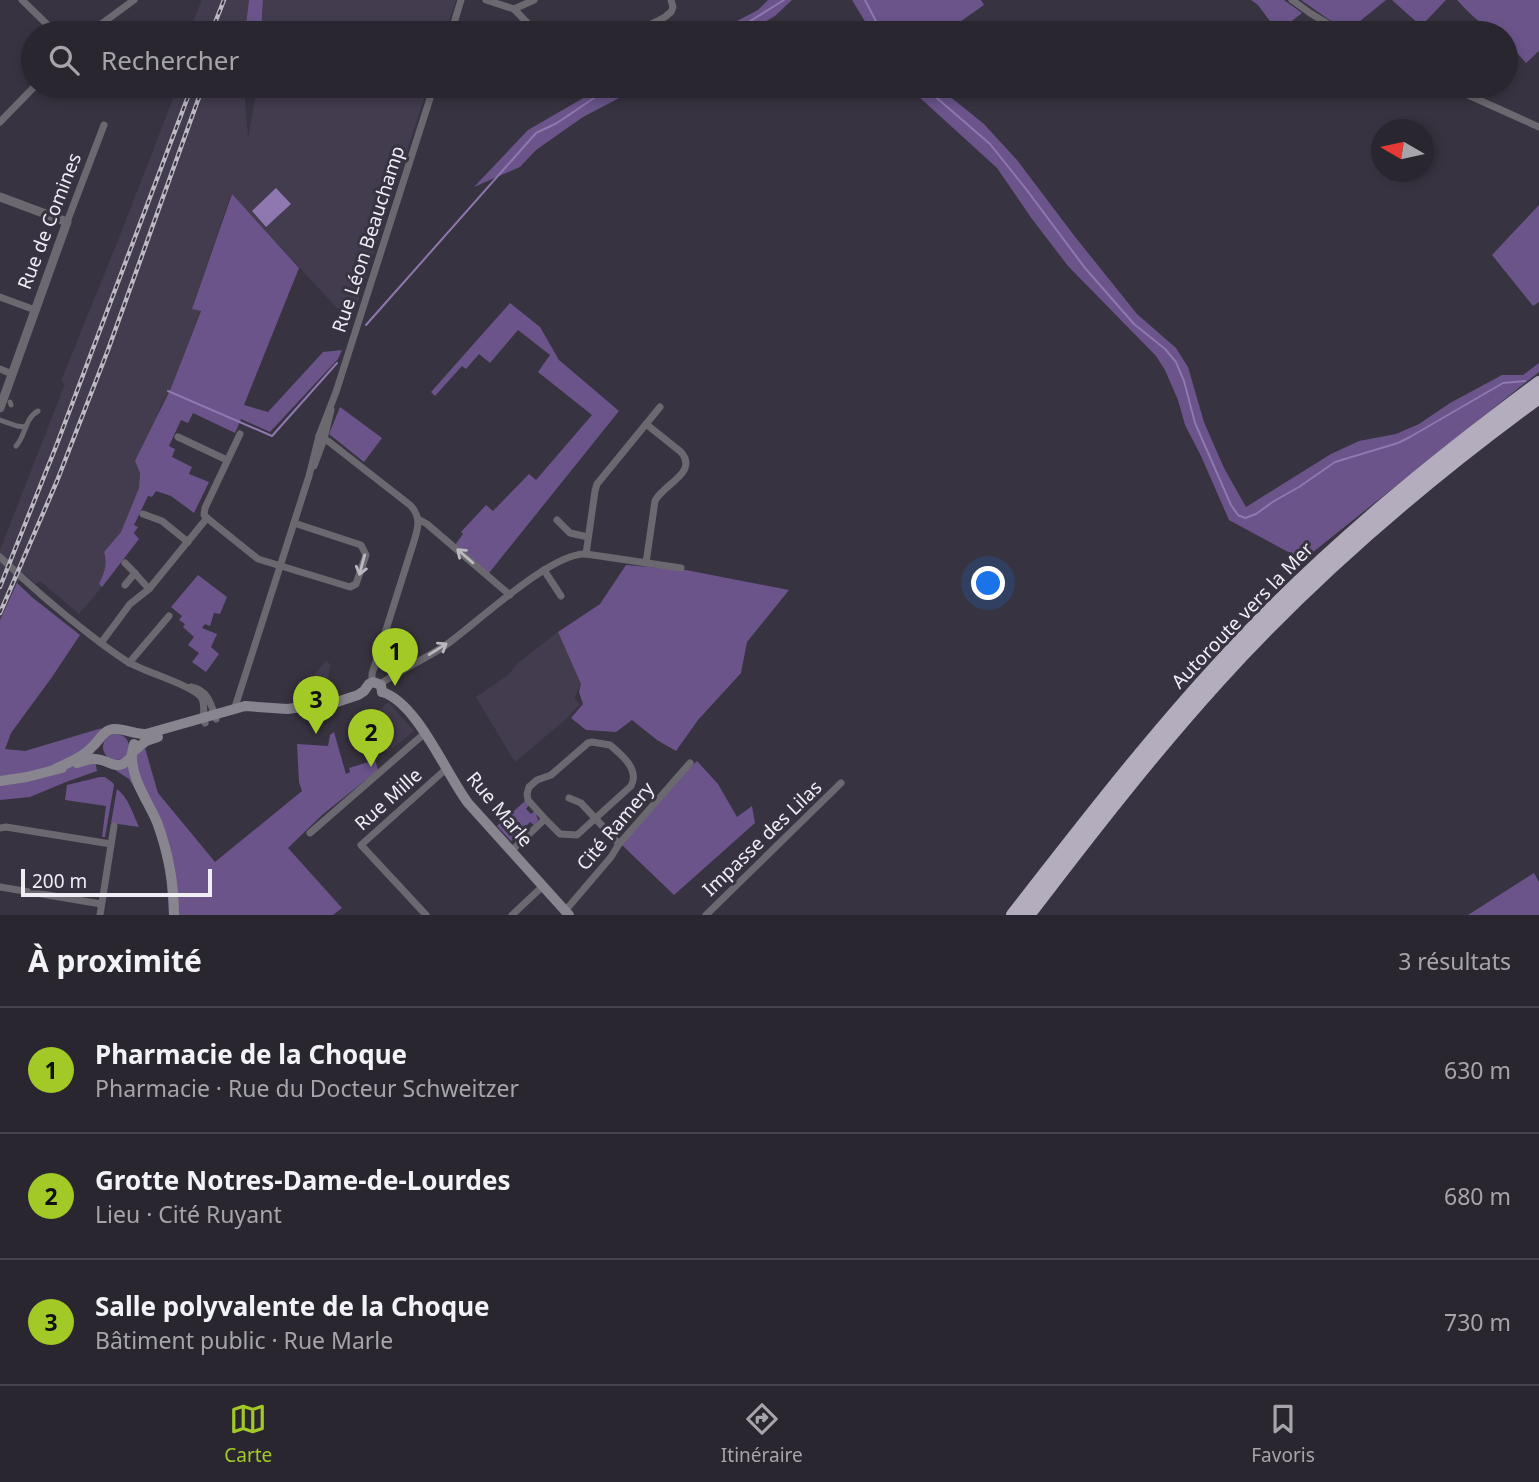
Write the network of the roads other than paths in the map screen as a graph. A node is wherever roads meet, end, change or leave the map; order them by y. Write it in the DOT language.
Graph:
graph roads {
  1 [pos="22,0"];
  2 [pos="134,0"];
  3 [pos="461,0"];
  4 [pos="486,0"];
  5 [pos="534,0"];
  6 [pos="671,0"];
  7 [pos="1292,0"];
  8 [pos="514,9"];
  9 [pos="44,21"];
  10 [pos="105,21"];
  11 [pos="455,21"];
  12 [pos="526,21"];
  13 [pos="656,21"];
  14 [pos="1323,21"];
  15 [pos="23,98"];
  16 [pos="430,98"];
  17 [pos="1475,98"];
  18 [pos="0,122"];
  19 [pos="104,125"];
  20 [pos="1539,127"];
  21 [pos="0,197"];
  22 [pos="67,222"];
  23 [pos="0,297"];
  24 [pos="35,310"];
  25 [pos="0,369"];
  26 [pos="12,374"];
  27 [pos="1539,383"];
  28 [pos="1539,397"];
  29 [pos="660,407"];
  30 [pos="0,408"];
  31 [pos="37,411"];
  32 [pos="0,420"];
  33 [pos="646,424"];
  34 [pos="26,427"];
  35 [pos="240,434"];
  36 [pos="178,437"];
  37 [pos="322,437"];
  38 [pos="16,446"];
  39 [pos="227,460"];
  40 [pos="143,514"];
  41 [pos="207,519"];
  42 [pos="418,519"];
  43 [pos="557,520"];
  44 [pos="294,523"];
  45 [pos="588,537"];
  46 [pos="188,542"];
  47 [pos="586,554"];
  48 [pos="0,556"];
  49 [pos="125,563"];
  50 [pos="646,563"];
  51 [pos="280,566"];
  52 [pos="681,568"];
  53 [pos="544,570"];
  54 [pos="135,573"];
  55 [pos="125,585"];
  56 [pos="149,589"];
  57 [pos="510,595"];
  58 [pos="561,596"];
  59 [pos="169,616"];
  60 [pos="101,643"];
  61 [pos="129,663"];
  62 [pos="183,686"];
  63 [pos="374,689"];
  64 [pos="234,711"];
  65 [pos="209,719"];
  66 [pos="124,731"];
  67 [pos="425,733"];
  68 [pos="100,739"];
  69 [pos="133,753"];
  70 [pos="108,763"];
  71 [pos="690,763"];
  72 [pos="55,769"];
  73 [pos="446,769"];
  74 [pos="0,780"];
  75 [pos="841,783"];
  76 [pos="142,790"];
  77 [pos="569,798"];
  78 [pos="595,818"];
  79 [pos="545,820"];
  80 [pos="114,826"];
  81 [pos="0,828"];
  82 [pos="310,833"];
  83 [pos="111,844"];
  84 [pos="619,844"];
  85 [pos="511,851"];
  86 [pos="543,886"];
  87 [pos="0,887"];
  88 [pos="101,904"];
  89 [pos="567,913"];
  90 [pos="100,915"];
  91 [pos="174,915"];
  92 [pos="426,915"];
  93 [pos="512,915"];
  94 [pos="706,915"];
  95 [pos="1013,915"];
  96 [pos="1028,915"];
  1 -- 9 [label="street"];
  2 -- 10 [label="street"];
  3 -- 11 [label="street"];
  4 -- 8 [label="street"];
  5 -- 8 [label="street"];
  6 -- 13 [label="street"];
  7 -- 14 [label="street"];
  8 -- 12 [label="street"];
  15 -- 18 [label="street"];
  16 -- 37 [label="street, Rue Léon Beauchamp"];
  17 -- 20 [label="street"];
  19 -- 22 [label="street, Rue de Comines"];
  21 -- 22 [label="street"];
  22 -- 24 [label="street, Rue de Comines"];
  23 -- 24 [label="street"];
  24 -- 26 [label="street, Rue de Comines"];
  25 -- 26 [label="street"];
  26 -- 30 [label="street, Rue de Comines"];
  27 -- 95 [label="highway, Autoroute vers la Mer"];
  28 -- 96 [label="highway"];
  29 -- 33 [label="street"];
  31 -- 34 [label="street"];
  32 -- 34 [label="street"];
  33 -- 45 [label="street"];
  33 -- 50 [label="street"];
  34 -- 38 [label="street"];
  35 -- 39 [label="street"];
  36 -- 39 [label="street"];
  37 -- 42 [label="street"];
  37 -- 44 [label="street, Rue Léon Beauchamp"];
  39 -- 41 [label="street"];
  40 -- 46 [label="street"];
  41 -- 46 [label="street"];
  41 -- 51 [label="street"];
  57 -- 42 [label="street, one-way"];
  42 -- 63 [label="street"];
  43 -- 45 [label="street"];
  44 -- 51 [label="street, Rue Léon Beauchamp"];
  44 -- 51 [label="street, one-way"];
  45 -- 47 [label="street"];
  46 -- 56 [label="street"];
  47 -- 50 [label="street"];
  47 -- 53 [label="street"];
  48 -- 60 [label="street"];
  49 -- 54 [label="street"];
  50 -- 52 [label="street"];
  51 -- 64 [label="street, Rue Léon Beauchamp"];
  53 -- 57 [label="street"];
  53 -- 58 [label="street"];
  54 -- 55 [label="street"];
  54 -- 56 [label="street"];
  56 -- 60 [label="street"];
  63 -- 57 [label="street, one-way"];
  59 -- 61 [label="street"];
  60 -- 61 [label="street"];
  61 -- 62 [label="street"];
  62 -- 65 [label="street"];
  62 -- 65 [label="street"];
  63 -- 64 [label="main road"];
  63 -- 67 [label="main road, Rue Marle"];
  64 -- 65 [label="main road"];
  65 -- 66 [label="main road"];
  65 -- 69 [label="main road"];
  66 -- 68 [label="main road"];
  66 -- 69 [label="main road"];
  67 -- 73 [label="main road, Rue Marle"];
  67 -- 82 [label="street"];
  68 -- 70 [label="main road"];
  68 -- 72 [label="main road"];
  69 -- 70 [label="main road"];
  69 -- 76 [label="main road"];
  70 -- 72 [label="main road"];
  70 -- 76 [label="main road"];
  71 -- 84 [label="street, Cité Ramery"];
  72 -- 74 [label="main road"];
  73 -- 85 [label="main road, Rue Marle"];
  73 -- 92 [label="street, Rue Mille"];
  75 -- 94 [label="street, Impasse des Lilas"];
  76 -- 91 [label="main road"];
  77 -- 78 [label="street"];
  78 -- 79 [label="street"];
  78 -- 79 [label="street"];
  78 -- 84 [label="street"];
  79 -- 85 [label="street"];
  80 -- 83 [label="street"];
  81 -- 83 [label="street"];
  83 -- 88 [label="street"];
  84 -- 89 [label="street, Cité Ramery"];
  85 -- 86 [label="main road, Rue Marle"];
  86 -- 89 [label="main road, Rue Marle"];
  86 -- 93 [label="street"];
  87 -- 88 [label="street"];
  88 -- 90 [label="street"];
}
